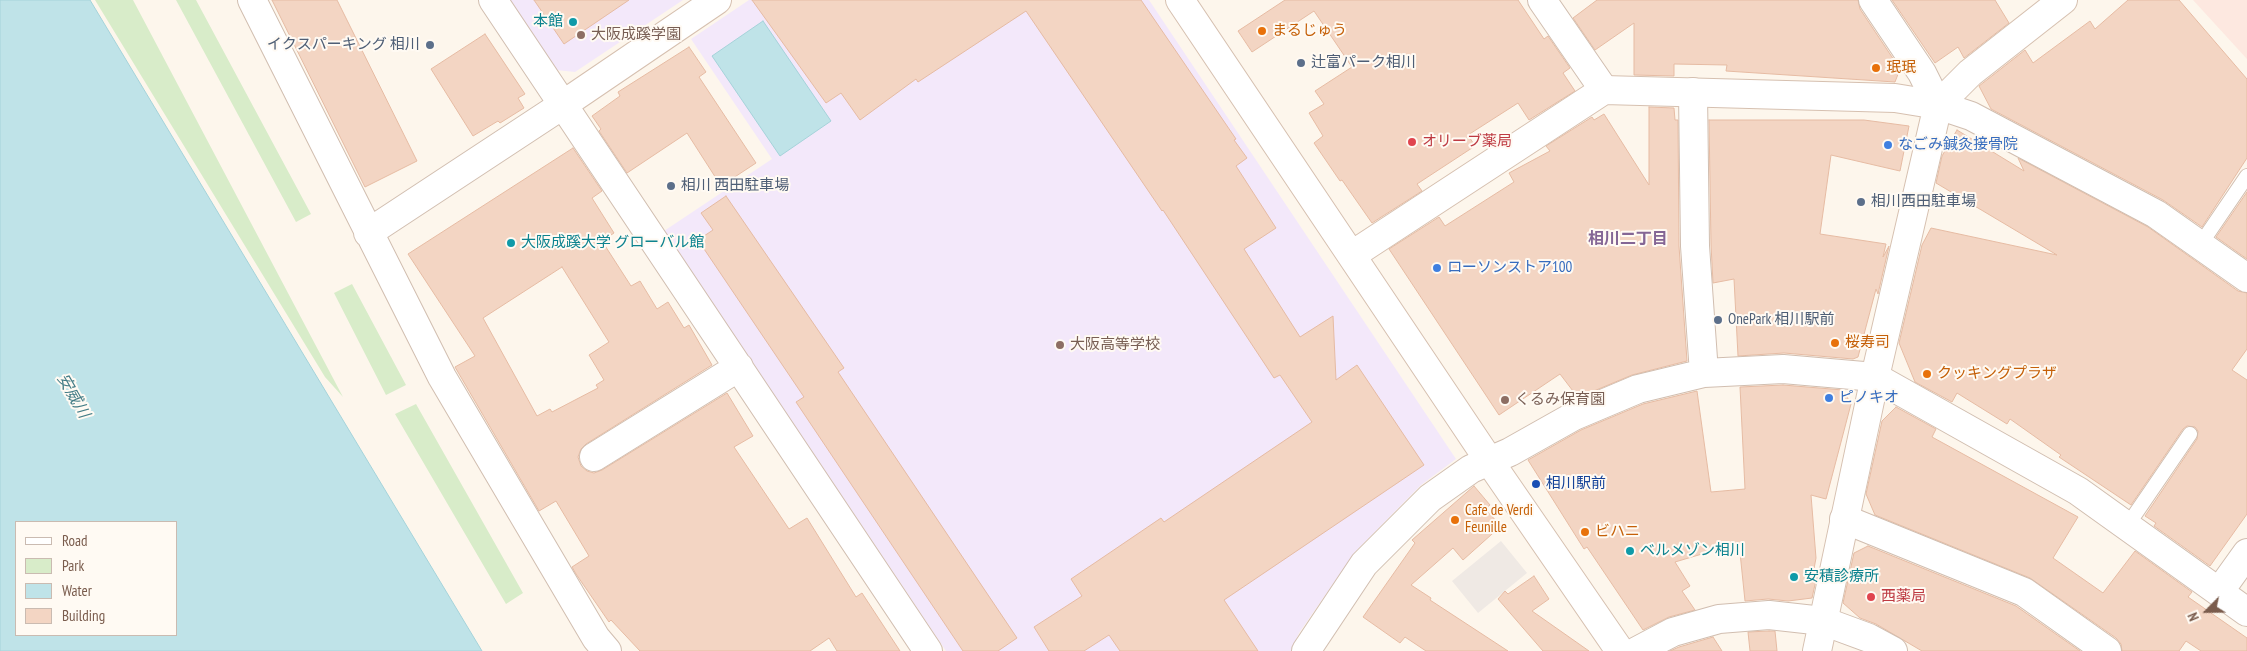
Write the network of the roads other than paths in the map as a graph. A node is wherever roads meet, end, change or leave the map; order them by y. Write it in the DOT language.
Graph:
graph roads {
  1 [pos="252,0"];
  2 [pos="493,0"];
  3 [pos="717,0"];
  4 [pos="1180,0"];
  5 [pos="1873,0"];
  6 [pos="2059,1"];
  7 [pos="1554,4"];
  8 [pos="1604,90"];
  9 [pos="1693,92"];
  10 [pos="564,104"];
  11 [pos="1938,105"];
  12 [pos="2247,176"];
  13 [pos="368,233"];
  14 [pos="2200,245"];
  15 [pos="1352,255"];
  16 [pos="2247,278"];
  17 [pos="739,367"];
  18 [pos="1704,373"];
  19 [pos="1875,377"];
  20 [pos="2190,434"];
  21 [pos="594,457"];
  22 [pos="1490,462"];
  23 [pos="1844,519"];
  24 [pos="2127,526"];
  25 [pos="2247,553"];
  26 [pos="2219,592"];
  27 [pos="2247,612"];
  28 [pos="1823,621"];
  29 [pos="607,651"];
  30 [pos="928,651"];
  31 [pos="1306,651"];
  32 [pos="1620,651"];
  33 [pos="1637,651"];
  34 [pos="1817,651"];
  35 [pos="1893,651"];
  36 [pos="2107,651"];
  1 -- 13 [label="street"];
  2 -- 10 [label="street"];
  3 -- 10 [label="street"];
  4 -- 15 [label="street"];
  5 -- 11 [label="street"];
  6 -- 11 [label="street"];
  7 -- 8 [label="street"];
  8 -- 9 [label="street"];
  8 -- 15 [label="street"];
  9 -- 11 [label="street"];
  9 -- 18 [label="street"];
  10 -- 13 [label="street"];
  10 -- 17 [label="street"];
  11 -- 14 [label="street"];
  11 -- 19 [label="street"];
  12 -- 14 [label="lane"];
  13 -- 29 [label="street"];
  14 -- 16 [label="street"];
  15 -- 22 [label="street"];
  17 -- 21 [label="street"];
  17 -- 30 [label="street"];
  18 -- 19 [label="street"];
  18 -- 22 [label="street"];
  19 -- 23 [label="street"];
  19 -- 24 [label="street"];
  20 -- 24 [label="lane"];
  22 -- 31 [label="street"];
  22 -- 32 [label="street"];
  23 -- 28 [label="street"];
  23 -- 36 [label="street"];
  24 -- 26 [label="street"];
  25 -- 26 [label="street"];
  26 -- 27 [label="street"];
  28 -- 33 [label="street"];
  28 -- 34 [label="street"];
  28 -- 35 [label="street"];
}
